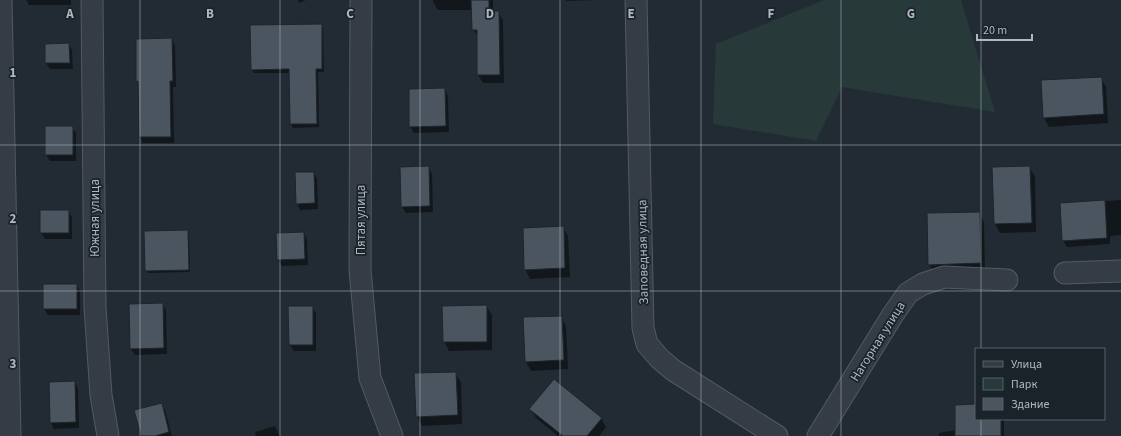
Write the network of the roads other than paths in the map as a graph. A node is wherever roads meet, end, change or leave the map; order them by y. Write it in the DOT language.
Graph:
graph roads {
  1 [pos="1,0"];
  2 [pos="92,0"];
  3 [pos="361,0"];
  4 [pos="636,0"];
  5 [pos="1121,271"];
  6 [pos="1066,273"];
  7 [pos="1007,280"];
  8 [pos="10,436"];
  9 [pos="108,436"];
  10 [pos="392,436"];
  11 [pos="776,436"];
  12 [pos="818,436"];
  1 -- 8 [label="street"];
  2 -- 9 [label="street, Южная улица"];
  3 -- 10 [label="street, Пятая улица"];
  4 -- 11 [label="street, Заповедная улица"];
  5 -- 6 [label="street"];
  7 -- 12 [label="street, Нагорная улица"];
}
